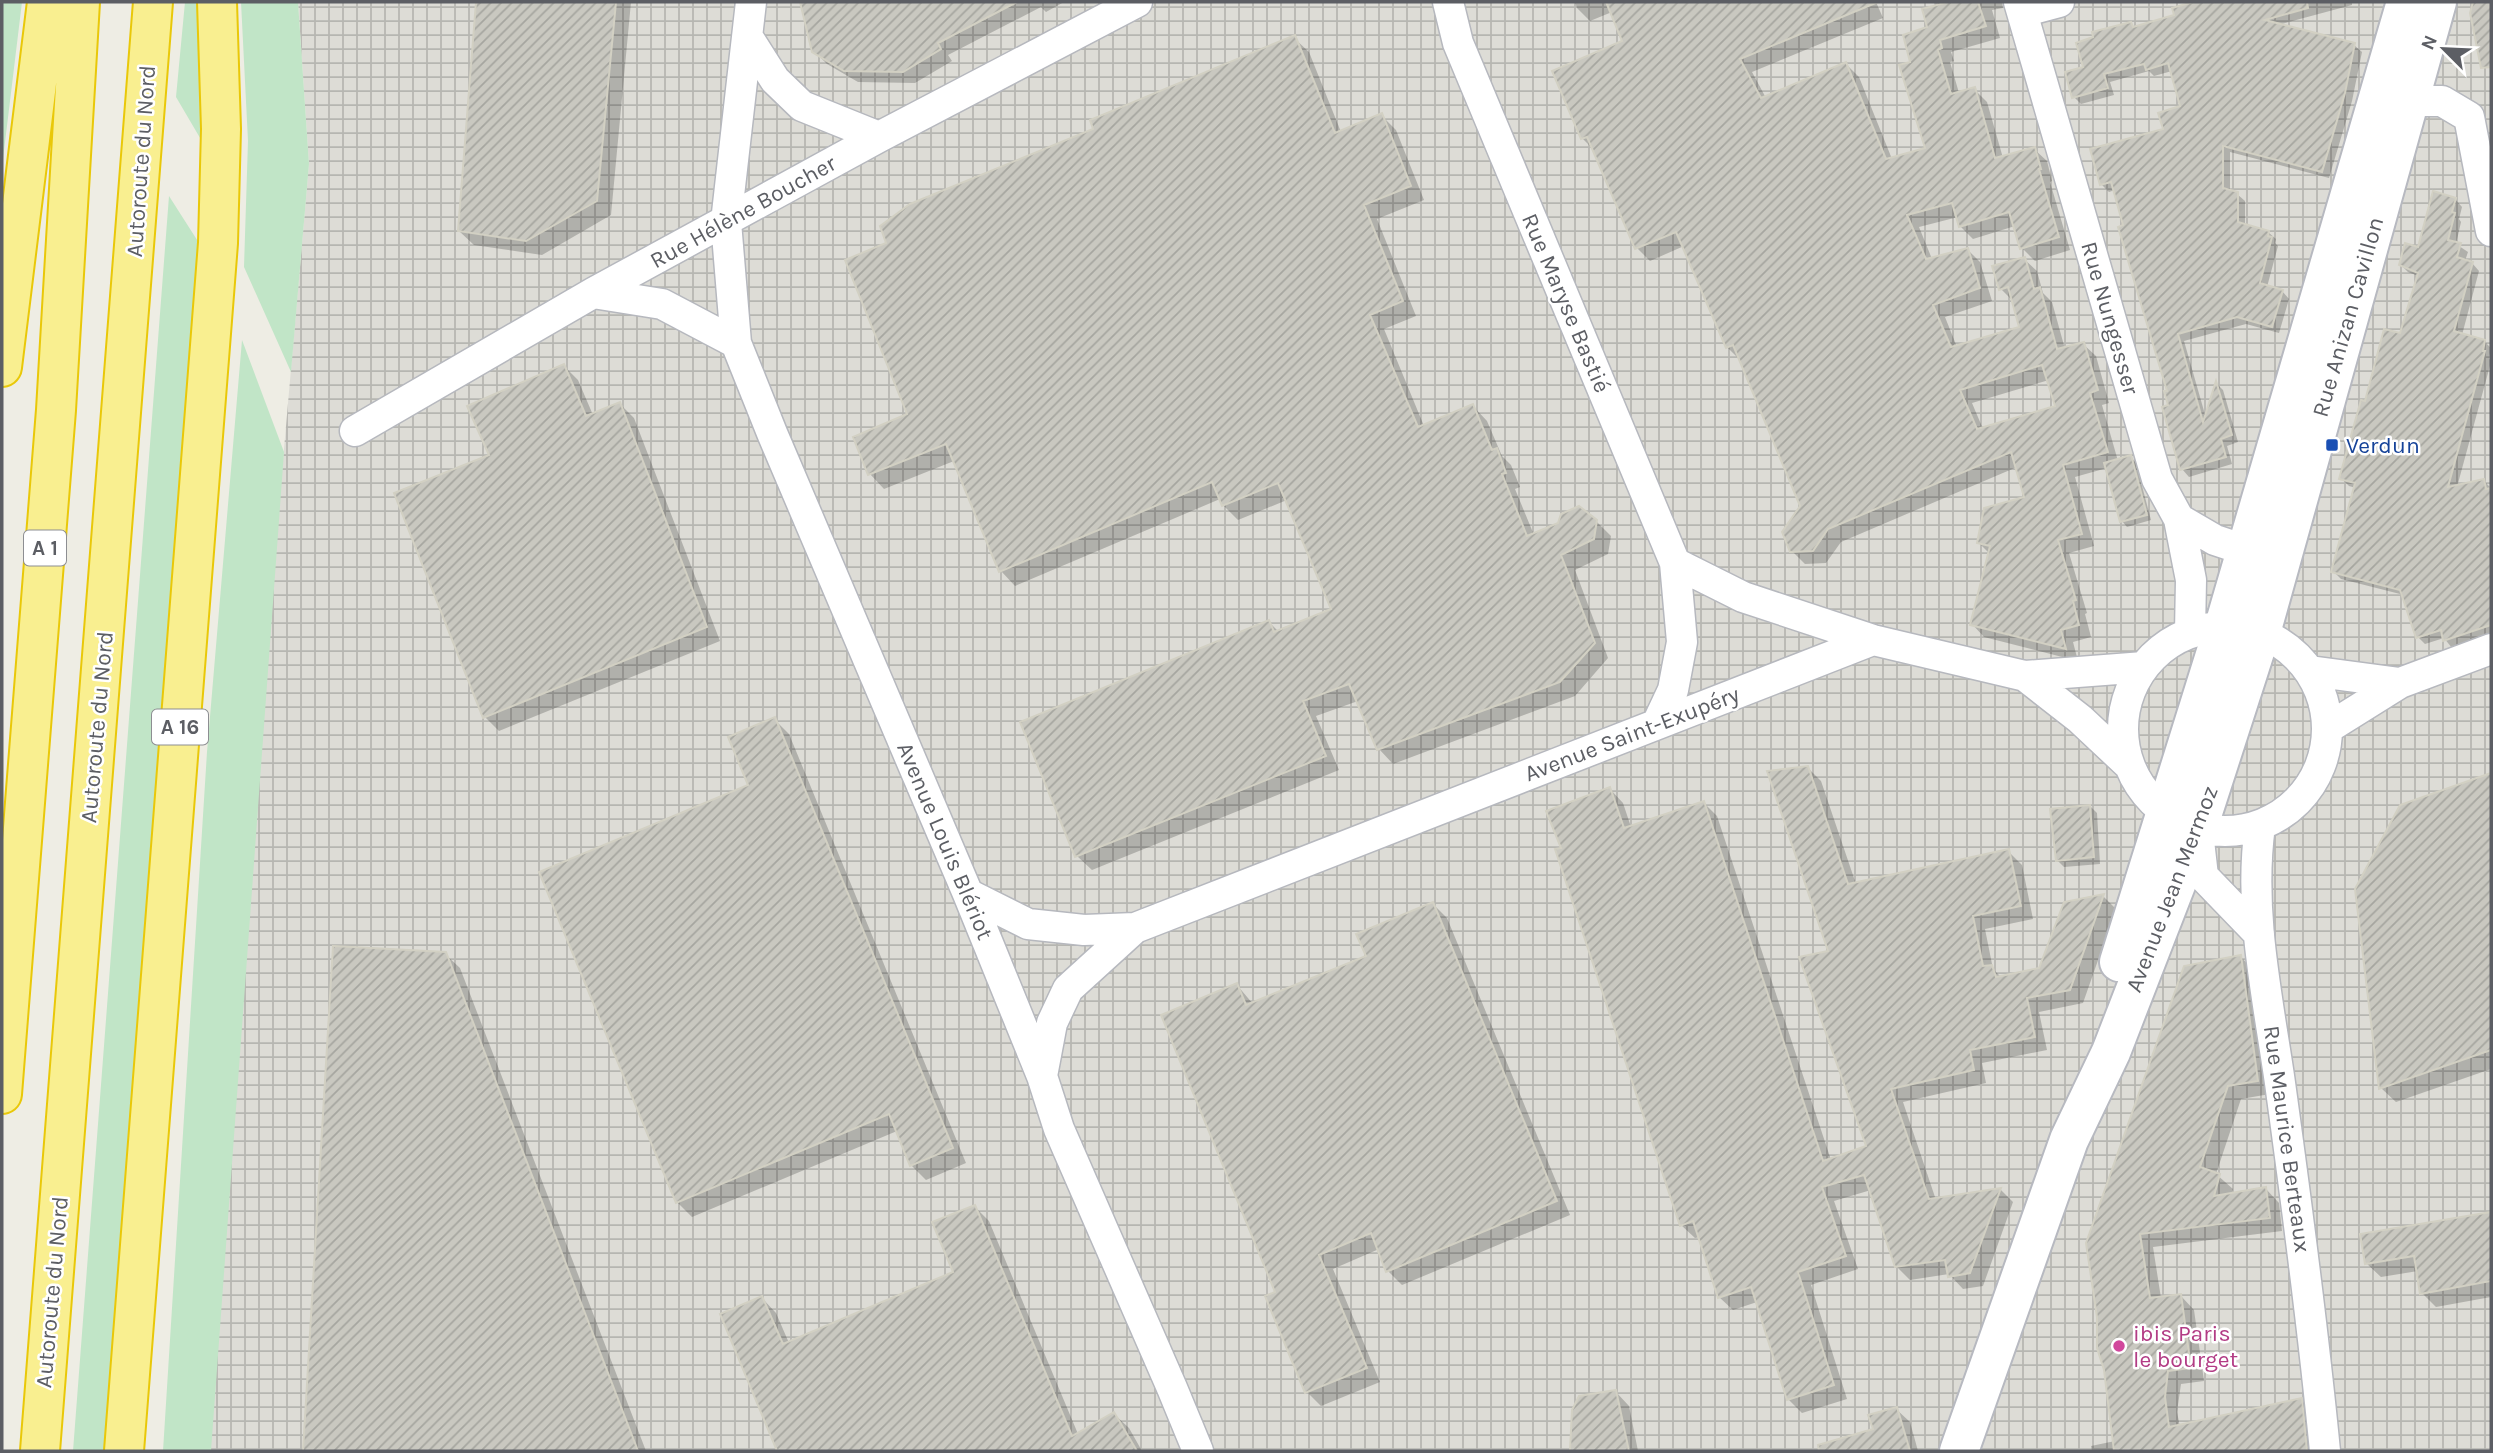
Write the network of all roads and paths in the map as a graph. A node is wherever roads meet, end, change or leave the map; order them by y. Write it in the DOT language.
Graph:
graph roads {
  1 [pos="47,2"];
  2 [pos="80,2"];
  3 [pos="153,2"];
  4 [pos="218,2"];
  5 [pos="751,2"];
  6 [pos="1137,2"];
  7 [pos="1430,2"];
  8 [pos="1448,2"];
  9 [pos="2059,2"];
  10 [pos="2406,2"];
  11 [pos="2437,2"];
  12 [pos="2021,7"];
  13 [pos="749,39"];
  14 [pos="1458,43"];
  15 [pos="2409,101"];
  16 [pos="879,137"];
  17 [pos="726,222"];
  18 [pos="2491,231"];
  19 [pos="593,293"];
  20 [pos="736,343"];
  21 [pos="2,367"];
  22 [pos="355,431"];
  23 [pos="2179,519"];
  24 [pos="2245,550"];
  25 [pos="1675,563"];
  26 [pos="2207,629"];
  27 [pos="2261,633"];
  28 [pos="1873,640"];
  29 [pos="2491,649"];
  30 [pos="2144,667"];
  31 [pos="2310,671"];
  32 [pos="2025,676"];
  33 [pos="2400,683"];
  34 [pos="1657,724"];
  35 [pos="2328,728"];
  36 [pos="2128,764"];
  37 [pos="2181,820"];
  38 [pos="2260,826"];
  39 [pos="968,894"];
  40 [pos="1135,928"];
  41 [pos="2259,934"];
  42 [pos="1042,1076"];
  43 [pos="2,1094"];
  44 [pos="40,1451"];
  45 [pos="124,1451"];
  46 [pos="1198,1451"];
  47 [pos="1959,1451"];
  48 [pos="2325,1451"];
  1 -- 21 [label="highway"];
  2 -- 43 [label="highway, A 1"];
  3 -- 44 [label="highway, Autoroute du Nord"];
  4 -- 45 [label="highway, A 16"];
  5 -- 13 [label="street, Avenue Louis Blériot"];
  6 -- 16 [label="street, Rue Hélène Boucher"];
  7 -- 14 [label="street, Rue Maryse Bastié"];
  8 -- 14 [label="street, Rue Maryse Bastié"];
  9 -- 12 [label="street"];
  10 -- 24 [label="main road, Rue Anizan Cavillon"];
  11 -- 15 [label="main road, Rue Anizan Cavillon"];
  12 -- 23 [label="street, Rue Nungesser"];
  13 -- 16 [label="street"];
  13 -- 17 [label="street, Avenue Louis Blériot"];
  14 -- 25 [label="street, Rue Maryse Bastié"];
  15 -- 18 [label="street"];
  15 -- 27 [label="main road, Rue Anizan Cavillon"];
  16 -- 17 [label="street, Rue Hélène Boucher"];
  17 -- 19 [label="street, Rue Hélène Boucher"];
  17 -- 20 [label="street, Avenue Louis Blériot"];
  19 -- 20 [label="street"];
  19 -- 22 [label="street, Rue Hélène Boucher"];
  20 -- 39 [label="street, Avenue Louis Blériot"];
  23 -- 24 [label="street"];
  23 -- 26 [label="street, Rue Nungesser"];
  24 -- 26 [label="main road, Rue Anizan Cavillon"];
  25 -- 28 [label="street"];
  25 -- 34 [label="street, Rue Maryse Bastié"];
  26 -- 27 [label="street"];
  26 -- 30 [label="street"];
  26 -- 37 [label="main road, Avenue Jean Mermoz"];
  27 -- 31 [label="street"];
  27 -- 37 [label="main road, Avenue Jean Mermoz"];
  28 -- 32 [label="street"];
  28 -- 34 [label="street, Avenue Saint-Exupéry"];
  29 -- 33 [label="street"];
  30 -- 32 [label="street"];
  30 -- 36 [label="street"];
  31 -- 33 [label="street"];
  31 -- 35 [label="street"];
  32 -- 36 [label="street"];
  33 -- 35 [label="street"];
  34 -- 40 [label="street, Avenue Saint-Exupéry"];
  35 -- 38 [label="street"];
  36 -- 37 [label="street"];
  37 -- 38 [label="street"];
  37 -- 41 [label="street"];
  37 -- 47 [label="main road, Avenue Jean Mermoz"];
  38 -- 41 [label="street, Rue Maurice Berteaux"];
  39 -- 40 [label="street, Avenue Saint-Exupéry"];
  39 -- 42 [label="street, Avenue Louis Blériot"];
  40 -- 42 [label="street, Avenue Saint-Exupéry"];
  41 -- 48 [label="street, Rue Maurice Berteaux"];
  42 -- 46 [label="street, Avenue Louis Blériot"];
}
